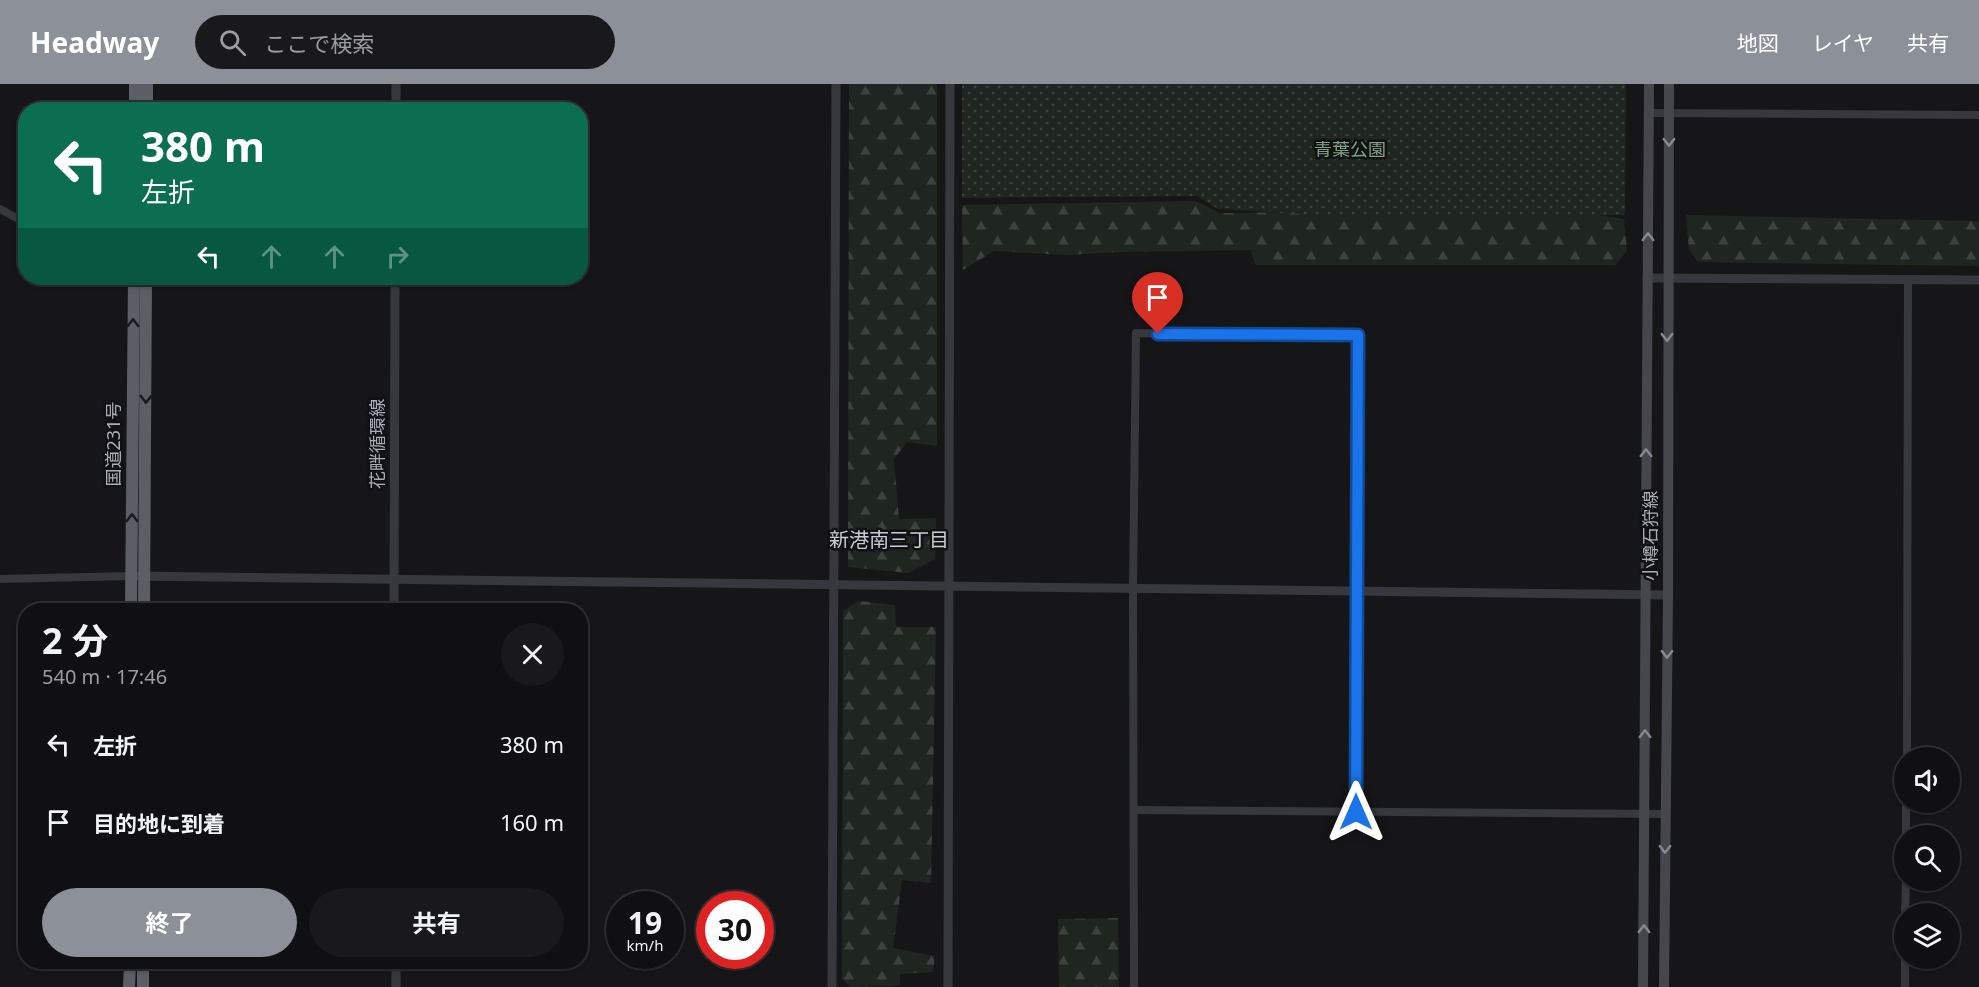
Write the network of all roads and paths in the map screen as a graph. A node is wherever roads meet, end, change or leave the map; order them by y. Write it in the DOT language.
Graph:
graph roads {
  1 [pos="135,84"];
  2 [pos="147,84"];
  3 [pos="396,84"];
  4 [pos="836,84"];
  5 [pos="950,84"];
  6 [pos="1649,84"];
  7 [pos="1669,84"];
  8 [pos="135,102"];
  9 [pos="147,102"];
  10 [pos="396,102"];
  11 [pos="1648,113"];
  12 [pos="1669,113"];
  13 [pos="1979,115"];
  14 [pos="0,209"];
  15 [pos="18,219"];
  16 [pos="1647,278"];
  17 [pos="1667,278"];
  18 [pos="1908,279"];
  19 [pos="1979,280"];
  20 [pos="134,285"];
  21 [pos="146,285"];
  22 [pos="396,285"];
  23 [pos="131,576"];
  24 [pos="145,576"];
  25 [pos="0,579"];
  26 [pos="394,580"];
  27 [pos="834,584"];
  28 [pos="949,586"];
  29 [pos="1133,589"];
  30 [pos="1358,592"];
  31 [pos="1668,595"];
  32 [pos="1646,596"];
  33 [pos="131,603"];
  34 [pos="144,603"];
  35 [pos="394,603"];
  36 [pos="1907,747"];
  37 [pos="1135,810"];
  38 [pos="1356,812"];
  39 [pos="1644,814"];
  40 [pos="1666,814"];
  41 [pos="130,969"];
  42 [pos="143,969"];
  43 [pos="396,969"];
  44 [pos="1905,969"];
  45 [pos="129,987"];
  46 [pos="143,987"];
  47 [pos="396,987"];
  48 [pos="832,987"];
  49 [pos="948,987"];
  50 [pos="1134,987"];
  51 [pos="1643,987"];
  52 [pos="1664,987"];
  53 [pos="1905,987"];
  1 -- 8 [label="highway"];
  2 -- 9 [label="highway"];
  3 -- 10 [label="street"];
  4 -- 27 [label="street"];
  5 -- 28 [label="street"];
  6 -- 11 [label="main road, 小樽石狩線"];
  7 -- 12 [label="main road, 小樽石狩線"];
  11 -- 12 [label="street"];
  16 -- 11 [label="main road, 小樽石狩線, one-way"];
  12 -- 13 [label="street"];
  12 -- 17 [label="main road, 小樽石狩線, one-way"];
  14 -- 15 [label="street"];
  16 -- 17 [label="street"];
  32 -- 16 [label="main road, 小樽石狩線, one-way"];
  17 -- 18 [label="street"];
  17 -- 31 [label="main road, 小樽石狩線, one-way"];
  18 -- 19 [label="street"];
  18 -- 36 [label="street"];
  23 -- 20 [label="highway, 国道231号, one-way"];
  21 -- 24 [label="highway, 国道231号, one-way"];
  22 -- 26 [label="street, 花畔循環線"];
  23 -- 24 [label="street"];
  23 -- 25 [label="street"];
  23 -- 33 [label="highway, 国道231号"];
  24 -- 26 [label="street"];
  24 -- 34 [label="highway, 国道231号"];
  26 -- 27 [label="street"];
  26 -- 35 [label="street, 花畔循環線"];
  27 -- 28 [label="street"];
  27 -- 48 [label="street"];
  28 -- 29 [label="street"];
  28 -- 49 [label="street"];
  29 -- 30 [label="street"];
  29 -- 30 [label="street"];
  29 -- 37 [label="street"];
  30 -- 32 [label="street"];
  30 -- 38 [label="street"];
  31 -- 32 [label="street"];
  31 -- 40 [label="main road, 小樽石狩線, one-way"];
  39 -- 32 [label="main road, 小樽石狩線, one-way"];
  37 -- 38 [label="street"];
  37 -- 50 [label="street"];
  38 -- 39 [label="street"];
  39 -- 40 [label="street"];
  51 -- 39 [label="main road, 小樽石狩線, one-way"];
  40 -- 52 [label="main road, 小樽石狩線, one-way"];
  41 -- 45 [label="highway"];
  42 -- 46 [label="highway"];
  43 -- 47 [label="street"];
  44 -- 53 [label="street"];
}
